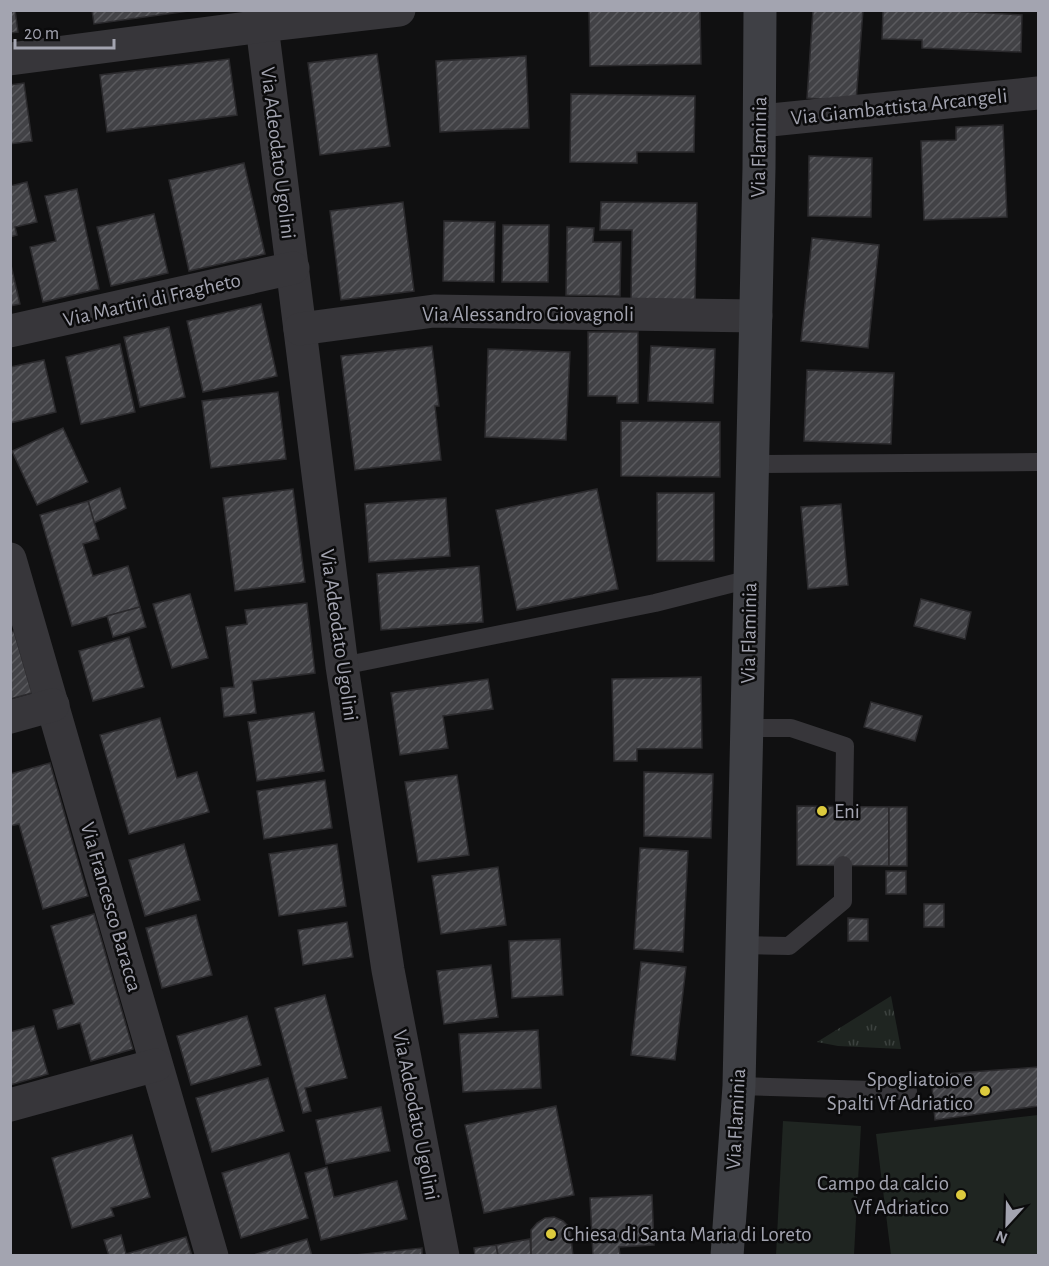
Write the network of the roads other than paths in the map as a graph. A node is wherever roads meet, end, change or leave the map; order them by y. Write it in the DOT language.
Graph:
graph roads {
  1 [pos="399,10"];
  2 [pos="760,10"];
  3 [pos="261,18"];
  4 [pos="10,59"];
  5 [pos="1038,93"];
  6 [pos="760,121"];
  7 [pos="293,268"];
  8 [pos="756,316"];
  9 [pos="300,328"];
  10 [pos="10,332"];
  11 [pos="1038,462"];
  12 [pos="753,464"];
  13 [pos="10,559"];
  14 [pos="750,579"];
  15 [pos="342,666"];
  16 [pos="53,705"];
  17 [pos="10,717"];
  18 [pos="747,728"];
  19 [pos="844,807"];
  20 [pos="843,865"];
  21 [pos="742,945"];
  22 [pos="156,1065"];
  23 [pos="738,1086"];
  24 [pos="908,1091"];
  25 [pos="10,1106"];
  26 [pos="212,1256"];
  27 [pos="442,1256"];
  28 [pos="727,1256"];
  1 -- 3 [label="street"];
  2 -- 6 [label="street, Via Flaminia"];
  3 -- 4 [label="street"];
  3 -- 7 [label="street, Via Adeodato Ugolini"];
  5 -- 6 [label="street, Via Giambattista Arcangeli"];
  6 -- 8 [label="street, Via Flaminia"];
  7 -- 9 [label="street, Via Adeodato Ugolini"];
  7 -- 10 [label="street, Via Martiri di Fragheto"];
  8 -- 9 [label="street, Via Alessandro Giovagnoli"];
  8 -- 12 [label="street, Via Flaminia"];
  9 -- 15 [label="street, Via Adeodato Ugolini"];
  11 -- 12 [label="lane"];
  12 -- 14 [label="street, Via Flaminia"];
  13 -- 16 [label="street, Via Francesco Baracca"];
  14 -- 15 [label="lane"];
  14 -- 18 [label="street, Via Flaminia"];
  15 -- 27 [label="street, Via Adeodato Ugolini"];
  16 -- 17 [label="street"];
  16 -- 22 [label="street, Via Francesco Baracca"];
  18 -- 19 [label="lane"];
  18 -- 21 [label="street, Via Flaminia"];
  20 -- 21 [label="lane"];
  21 -- 23 [label="street, Via Flaminia"];
  22 -- 25 [label="street"];
  22 -- 26 [label="street, Via Francesco Baracca"];
  23 -- 24 [label="lane"];
  23 -- 28 [label="street, Via Flaminia"];
}
